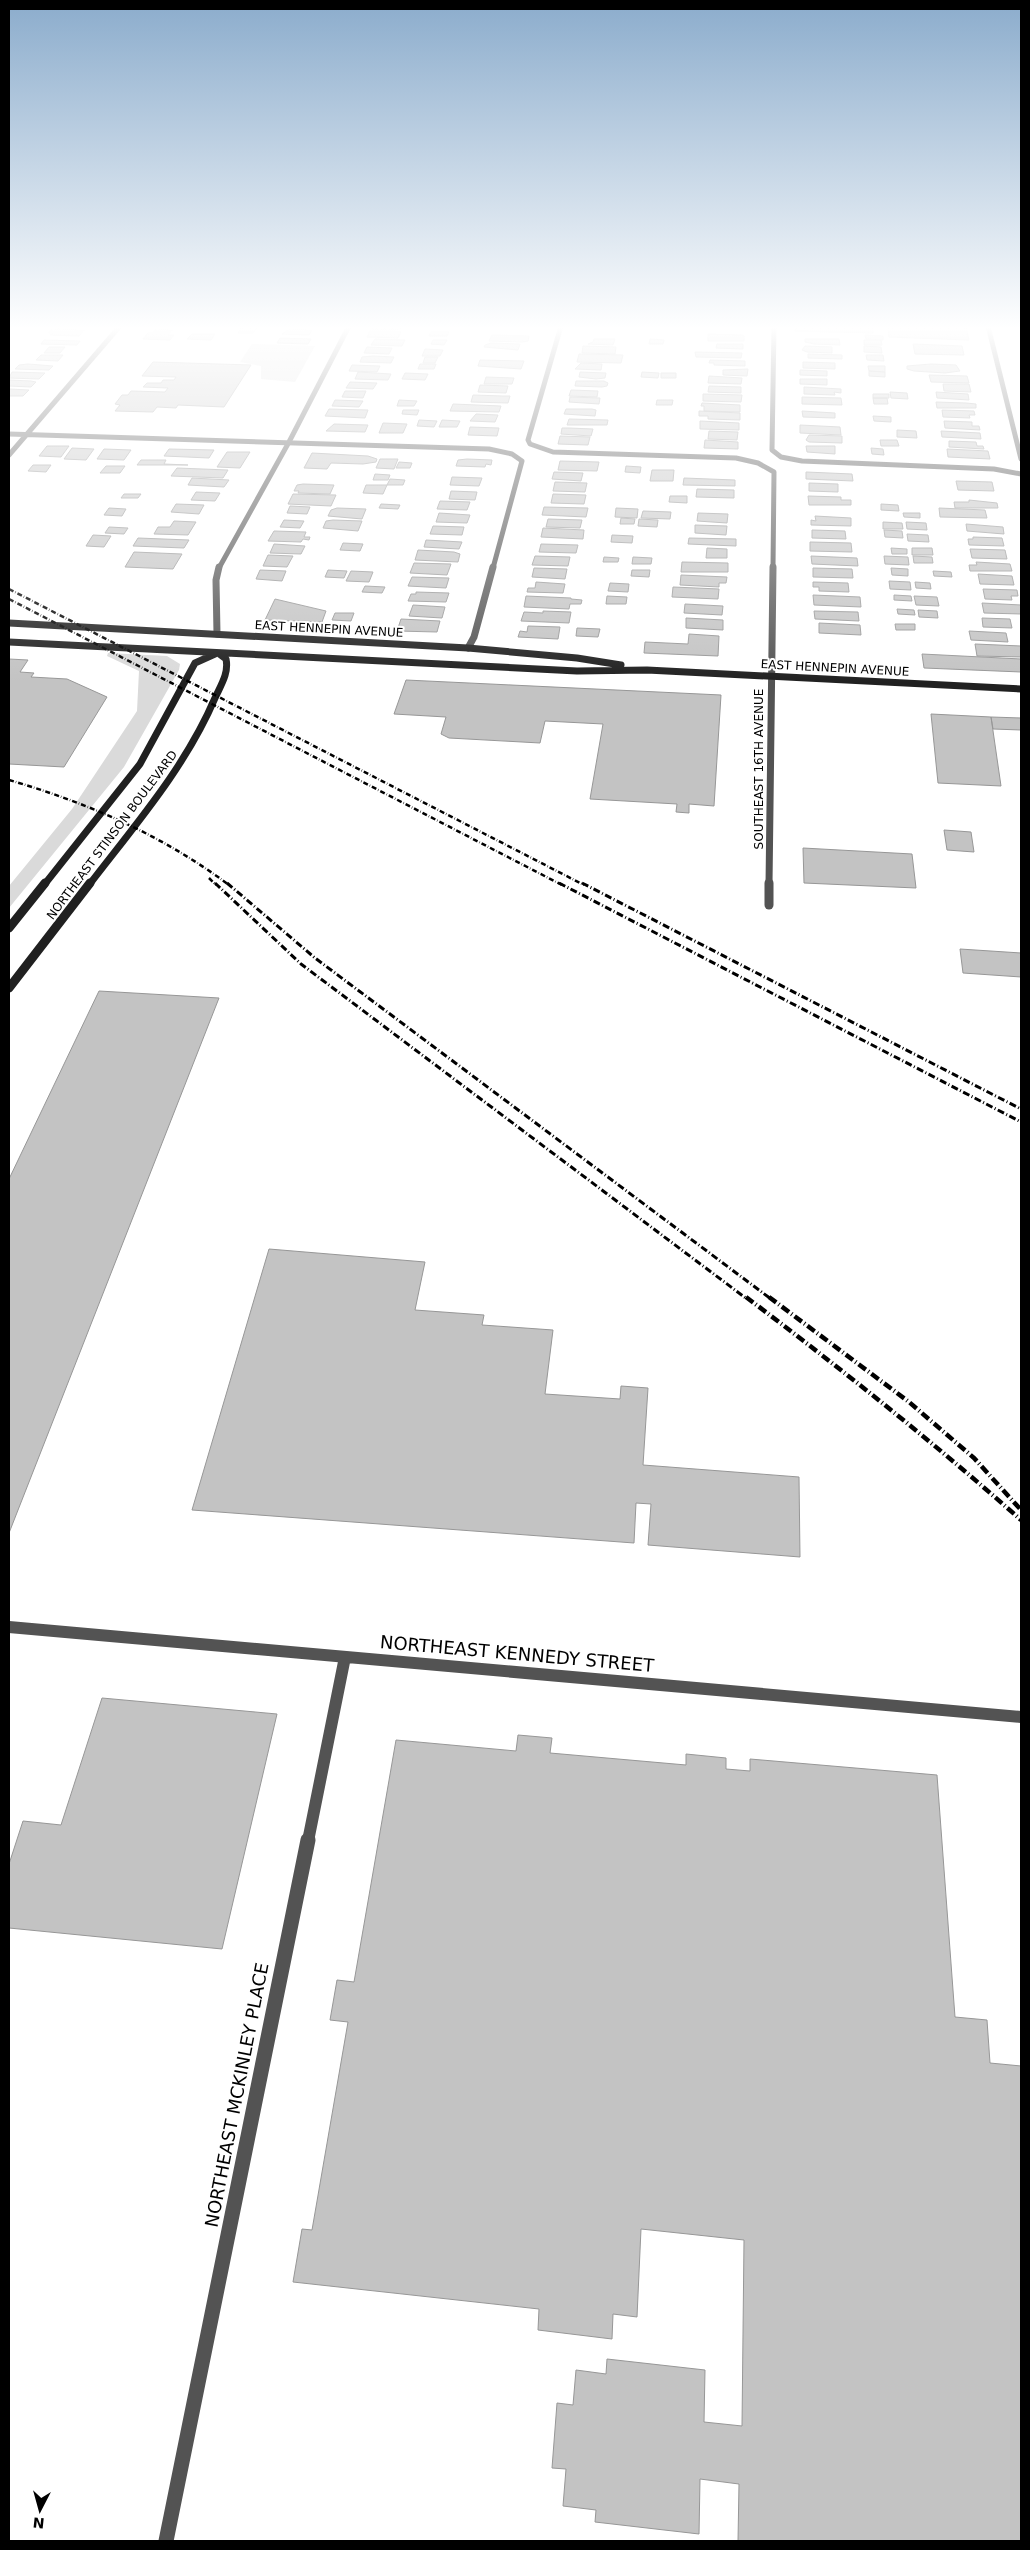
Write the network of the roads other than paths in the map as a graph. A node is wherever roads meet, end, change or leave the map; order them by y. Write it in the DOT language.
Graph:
graph roads {
  1 [pos="17,445"];
  2 [pos="287,445"];
  3 [pos="375,445"];
  4 [pos="533,445"];
  5 [pos="772,445"];
  6 [pos="1018,445"];
  7 [pos="9,455"];
  8 [pos="1021,459"];
  9 [pos="1021,474"];
  10 [pos="9,623"];
  11 [pos="217,634"];
  12 [pos="9,642"];
  13 [pos="468,648"];
  14 [pos="218,653"];
  15 [pos="647,670"];
  16 [pos="771,677"];
  17 [pos="1021,688"];
  18 [pos="769,905"];
  19 [pos="9,928"];
  20 [pos="9,988"];
  21 [pos="9,1627"];
  22 [pos="345,1657"];
  23 [pos="1021,1718"];
  24 [pos="166,2541"];
  1 -- 7 [label="street"];
  2 -- 11 [label="street"];
  3 -- 13 [label="street"];
  4 -- 16 [label="street, SOUTHEAST 16TH AVENUE"];
  5 -- 9 [label="street"];
  6 -- 8 [label="street"];
  10 -- 11 [label="main road, EAST HENNEPIN AVENUE"];
  11 -- 13 [label="main road, EAST HENNEPIN AVENUE"];
  11 -- 14 [label="main road"];
  12 -- 14 [label="main road, EAST HENNEPIN AVENUE"];
  13 -- 15 [label="main road, EAST HENNEPIN AVENUE"];
  14 -- 15 [label="main road, EAST HENNEPIN AVENUE"];
  14 -- 19 [label="main road, NORTHEAST STINSON BOULEVARD"];
  14 -- 20 [label="main road, NORTHEAST STINSON BOULEVARD"];
  15 -- 16 [label="main road, EAST HENNEPIN AVENUE"];
  16 -- 17 [label="main road, EAST HENNEPIN AVENUE"];
  16 -- 18 [label="street, SOUTHEAST 16TH AVENUE"];
  21 -- 22 [label="street, NORTHEAST KENNEDY STREET"];
  22 -- 23 [label="street, NORTHEAST KENNEDY STREET"];
  22 -- 24 [label="street, NORTHEAST MCKINLEY PLACE"];
}
